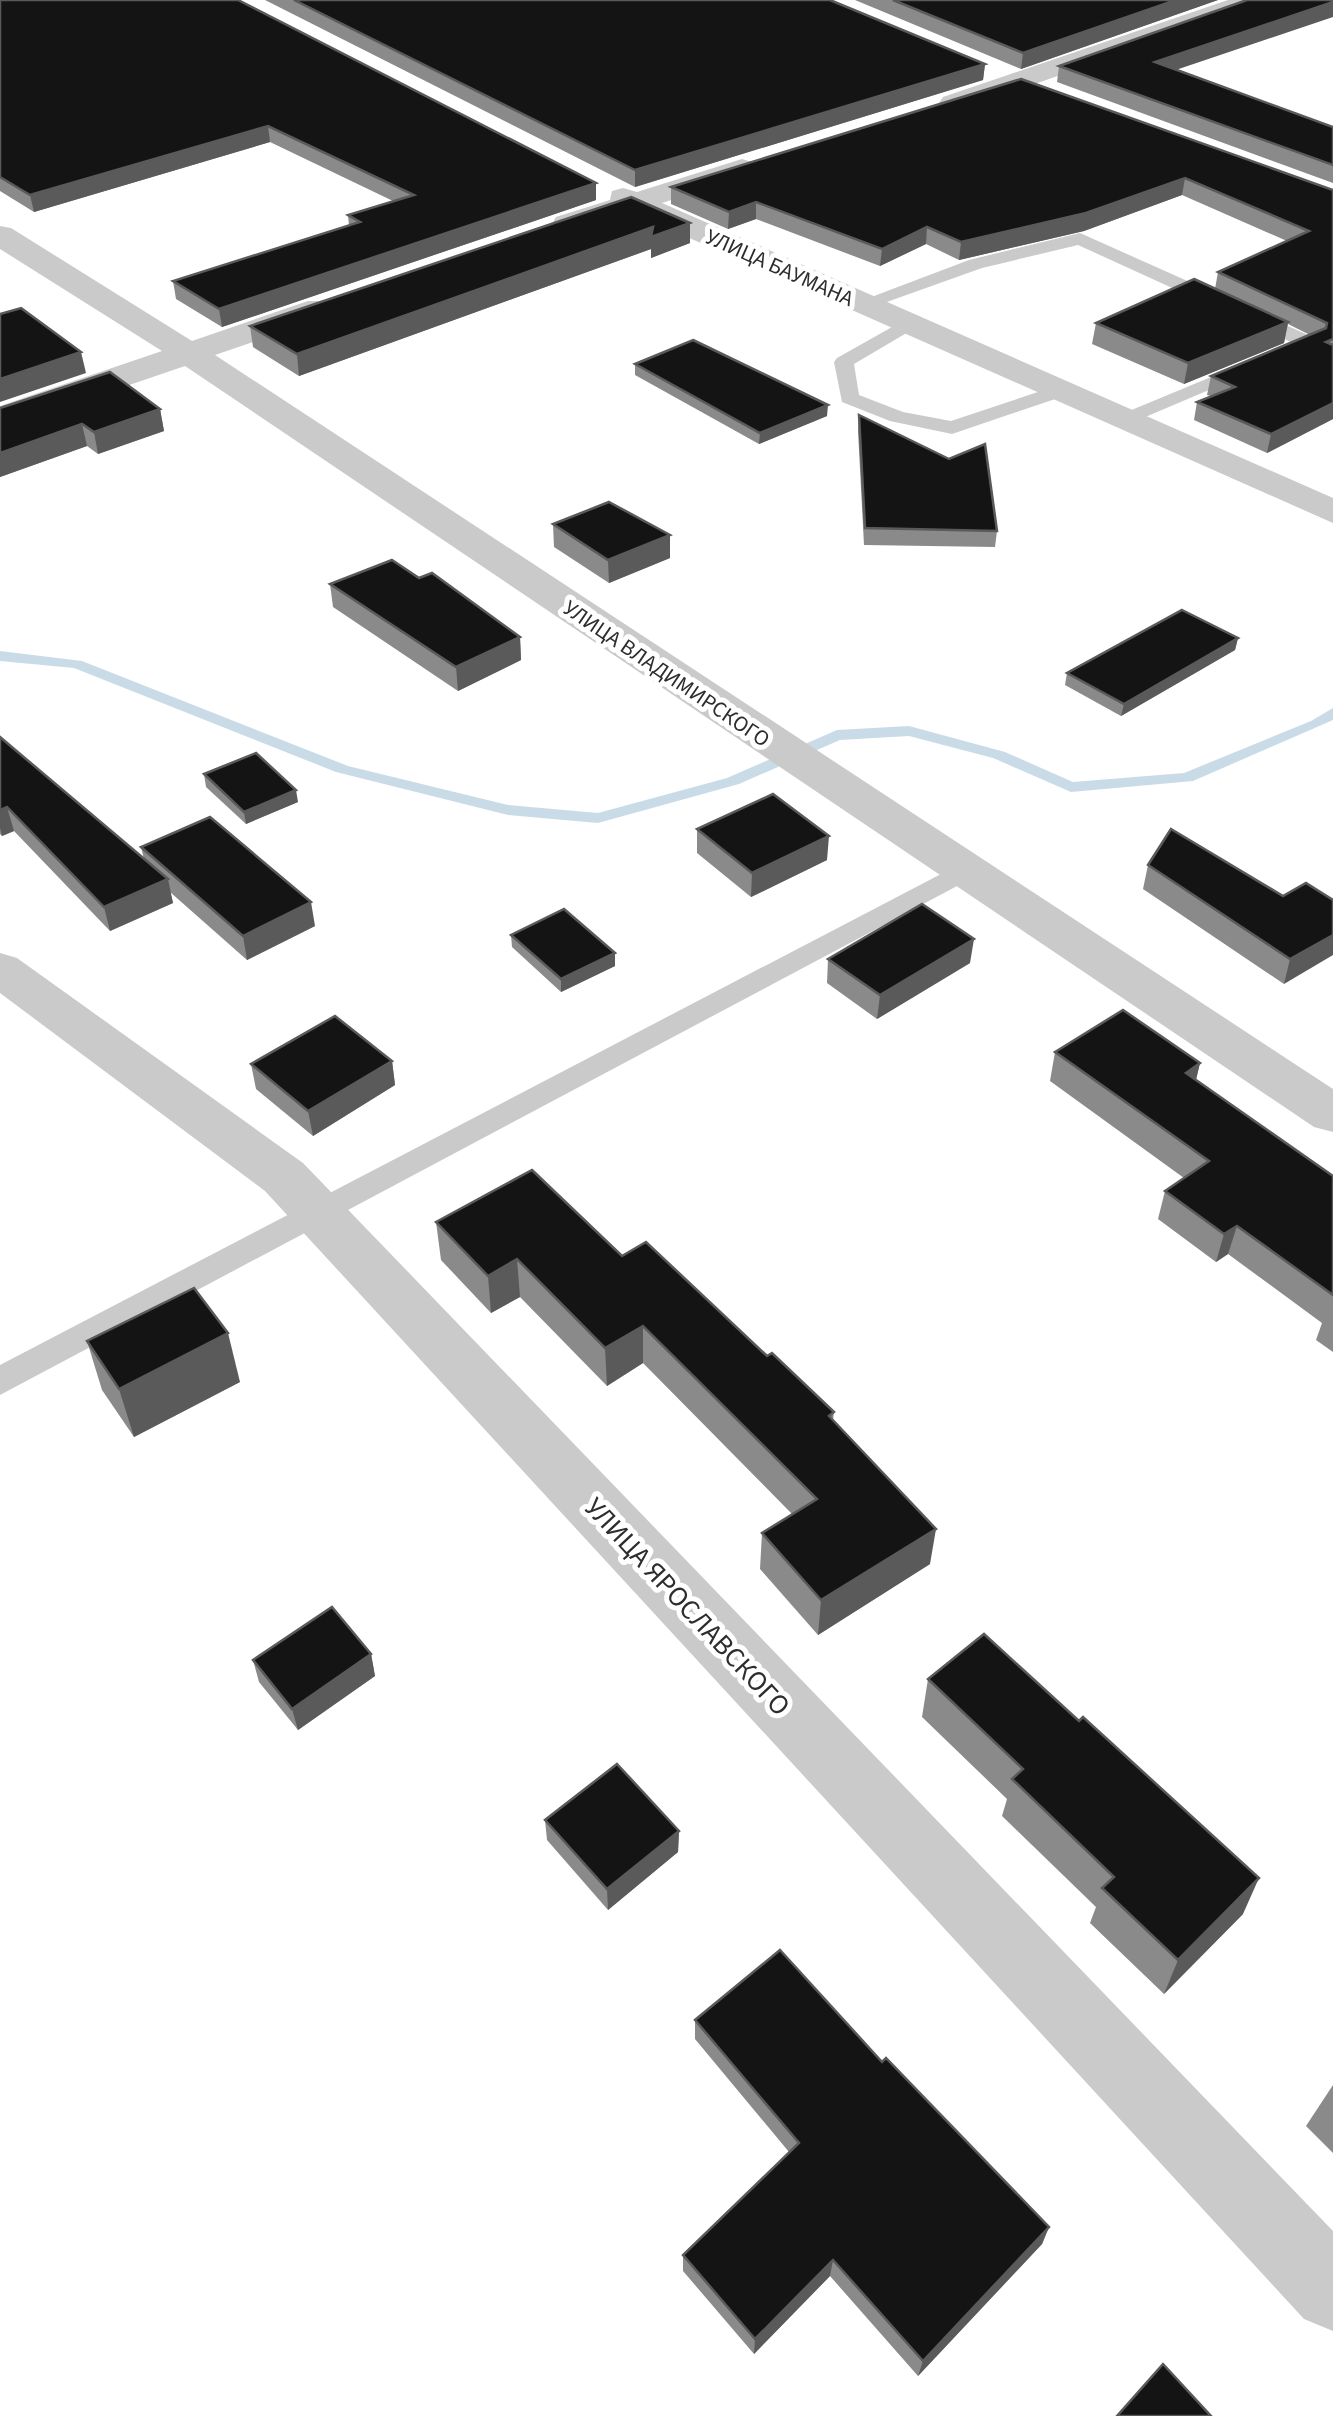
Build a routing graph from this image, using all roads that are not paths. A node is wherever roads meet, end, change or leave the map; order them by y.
1 (1253, 0) edge
2 (984, 67) edge
3 (1020, 82) junction
4 (1057, 95) edge
5 (928, 110) edge
6 (762, 162) edge
7 (598, 184) edge
8 (632, 202) junction
9 (540, 234) edge
10 (0, 235) edge
11 (355, 296) edge
12 (863, 304) junction
13 (908, 324) junction
14 (189, 353) junction
15 (1060, 391) junction
16 (0, 418) edge
17 (1124, 420) junction
18 (1333, 512) edge
19 (964, 871) junction
20 (0, 969) edge
21 (1333, 1114) edge
22 (316, 1211) junction
23 (0, 1382) edge
24 (1333, 2290) edge

1 - 3 street
2 - 3 street
3 - 4 street
3 - 5 street
6 - 8 street
7 - 8 street, УЛИЦА БАУМАНА
8 - 9 street
8 - 12 street, УЛИЦА БАУМАНА
10 - 14 street, УЛИЦА ВЛАДИМИРСКОГО
11 - 14 street
12 - 13 street, УЛИЦА БАУМАНА
12 - 17 lane
13 - 15 street, УЛИЦА БАУМАНА
13 - 15 lane
14 - 16 street
14 - 19 street, УЛИЦА ВЛАДИМИРСКОГО
15 - 17 street, УЛИЦА БАУМАНА
17 - 18 street, УЛИЦА БАУМАНА
19 - 21 street, УЛИЦА ВЛАДИМИРСКОГО
19 - 22 lane
20 - 22 street, УЛИЦА ЯРОСЛАВСКОГО
22 - 23 lane
22 - 24 street, УЛИЦА ЯРОСЛАВСКОГО

